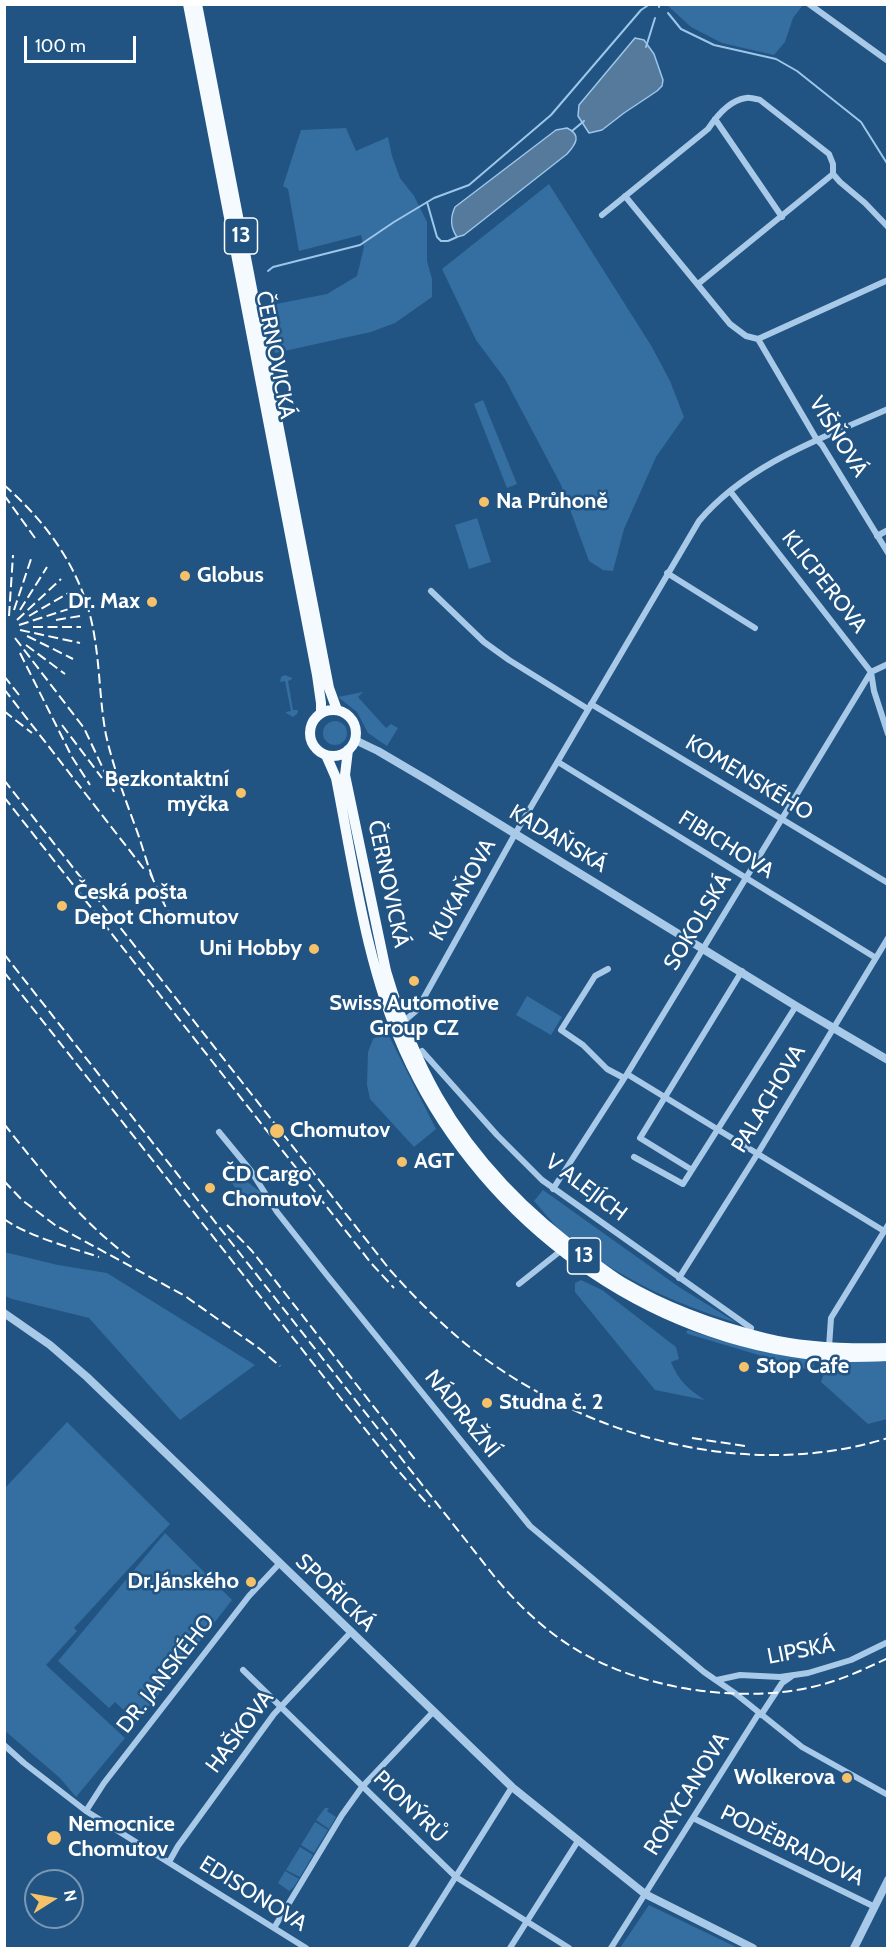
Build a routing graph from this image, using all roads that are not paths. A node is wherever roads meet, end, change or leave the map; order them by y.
1 (188, 4) edge
2 (197, 4) edge
3 (809, 4) edge
4 (888, 61) edge
5 (715, 119) junction
6 (833, 174) junction
7 (625, 196) junction
8 (602, 215) dead end
9 (782, 217) junction
10 (888, 227) edge
11 (888, 280) edge
12 (698, 284) junction
13 (758, 339) junction
14 (888, 409) edge
15 (817, 440) junction
16 (730, 491) junction
17 (888, 530) edge
18 (877, 536) junction
19 (888, 553) edge
20 (667, 573) junction
21 (431, 591) dead end
22 (755, 628) dead end
23 (888, 664) edge
24 (871, 672) junction
25 (590, 706) junction
26 (337, 710) junction
27 (321, 713) junction
28 (888, 734) edge
29 (355, 740) junction
30 (348, 750) junction
31 (326, 755) junction
32 (558, 762) junction
33 (782, 819) junction
34 (515, 834) junction
35 (745, 877) junction
36 (888, 883) edge
37 (888, 938) edge
38 (703, 948) junction
39 (876, 958) junction
40 (608, 969) dead end
41 (742, 971) junction
42 (796, 1006) junction
43 (398, 1024) junction
44 (834, 1028) junction
45 (422, 1051) dead end
46 (888, 1060) edge
47 (626, 1076) junction
48 (665, 1096) junction
49 (718, 1129) junction
50 (219, 1132) dead end
51 (758, 1153) junction
52 (634, 1157) dead end
53 (692, 1170) junction
54 (553, 1189) junction
55 (886, 1228) edge
56 (565, 1247) junction
57 (679, 1278) junction
58 (519, 1284) dead end
59 (4, 1312) edge
60 (751, 1328) dead end
61 (830, 1347) junction
62 (888, 1347) edge
63 (888, 1356) edge
64 (279, 1564) junction
65 (351, 1632) junction
66 (888, 1642) edge
67 (243, 1670) dead end
68 (794, 1675) junction
69 (717, 1680) junction
70 (280, 1706) junction
71 (433, 1712) junction
72 (760, 1714) junction
73 (4, 1745) edge
74 (362, 1787) junction
75 (512, 1787) junction
76 (888, 1795) edge
77 (86, 1810) junction
78 (693, 1818) junction
79 (578, 1841) junction
80 (169, 1862) junction
81 (456, 1877) junction
82 (888, 1880) edge
83 (645, 1894) junction
84 (875, 1907) junction
85 (527, 1922) junction
86 (274, 1928) junction
87 (306, 1948) edge
88 (411, 1948) edge
89 (510, 1948) edge
90 (569, 1948) edge
91 (611, 1948) edge
92 (753, 1948) edge
93 (854, 1948) edge

1 - 27 highway, ČERNOVICKÁ / 13
2 - 26 highway, ČERNOVICKÁ / 13
3 - 4 street
5 - 6 street
5 - 7 street
5 - 9 street
6 - 9 street
6 - 10 street
7 - 8 street
7 - 12 street
9 - 12 street
11 - 13 street
12 - 13 street
13 - 15 street, VIŠŇOVÁ
14 - 15 street
15 - 16 street
15 - 18 street, VIŠŇOVÁ
16 - 20 street
16 - 24 street, KLICPEROVA
17 - 18 street
18 - 19 street, VIŠŇOVÁ
20 - 22 street
20 - 25 street
21 - 25 street
23 - 24 street
24 - 28 street, KLICPEROVA
24 - 33 street, SOKOLSKÁ
25 - 32 street
25 - 33 street, KOMENSKÉHO
26 - 27 highway
26 - 29 highway, ČERNOVICKÁ / 13
27 - 31 highway, ČERNOVICKÁ / 13
29 - 30 highway
29 - 34 street, KADAŇSKÁ
30 - 31 highway
30 - 43 highway, ČERNOVICKÁ / 13
31 - 43 highway, ČERNOVICKÁ / 13
32 - 34 street
32 - 35 street, FIBICHOVA
33 - 35 street, SOKOLSKÁ
33 - 36 street, KOMENSKÉHO
34 - 38 street, KADAŇSKÁ
34 - 43 street, KUKAŇOVA
35 - 38 street, SOKOLSKÁ
35 - 39 street, FIBICHOVA
37 - 39 street, PALACHOVA
38 - 41 street, KADAŇSKÁ
38 - 47 street, SOKOLSKÁ
39 - 44 street, PALACHOVA
40 - 47 street
41 - 42 street, KADAŇSKÁ
41 - 48 street
42 - 44 street, KADAŇSKÁ
42 - 49 street
43 - 56 highway, 13
44 - 46 street, KADAŇSKÁ
44 - 51 street, PALACHOVA
45 - 54 street, V ALEJÍCH
47 - 48 street
47 - 54 street, SOKOLSKÁ
48 - 49 street
48 - 53 street
49 - 51 street
49 - 53 street
50 - 69 street, NÁDRAŽNÍ
51 - 55 street
51 - 57 street, PALACHOVA
52 - 53 street
54 - 57 street, V ALEJÍCH
55 - 61 street
56 - 58 street
56 - 61 highway, 13
56 - 63 highway, 13
57 - 60 street, V ALEJÍCH
59 - 64 street, SPOŘICKÁ
61 - 62 highway, 13
64 - 65 street, SPOŘICKÁ
64 - 77 street, DR. JANSKÉHO
65 - 70 street, HAŠKOVA
65 - 71 street, SPOŘICKÁ
66 - 68 street, LIPSKÁ
67 - 70 street, PIONÝRŮ
68 - 69 street, LIPSKÁ
68 - 72 street, ROKYCANOVA
69 - 72 street
70 - 74 street, PIONÝRŮ
70 - 80 street, HAŠKOVA
71 - 74 street
71 - 75 street, SPOŘICKÁ
72 - 76 street
72 - 78 street, ROKYCANOVA
73 - 77 street, EDISONOVA
74 - 81 street, PIONÝRŮ
74 - 86 street
75 - 79 street, SPOŘICKÁ
75 - 81 street
77 - 80 street, EDISONOVA
78 - 83 street, ROKYCANOVA
78 - 84 street, PODĚBRADOVA
79 - 83 street, SPOŘICKÁ
79 - 85 street
80 - 86 street, EDISONOVA
81 - 85 street, PIONÝRŮ
81 - 88 street
82 - 84 street
83 - 91 street, ROKYCANOVA
83 - 92 street, SPOŘICKÁ
84 - 93 street
85 - 89 street
85 - 90 street, PIONÝRŮ
86 - 87 street, EDISONOVA

